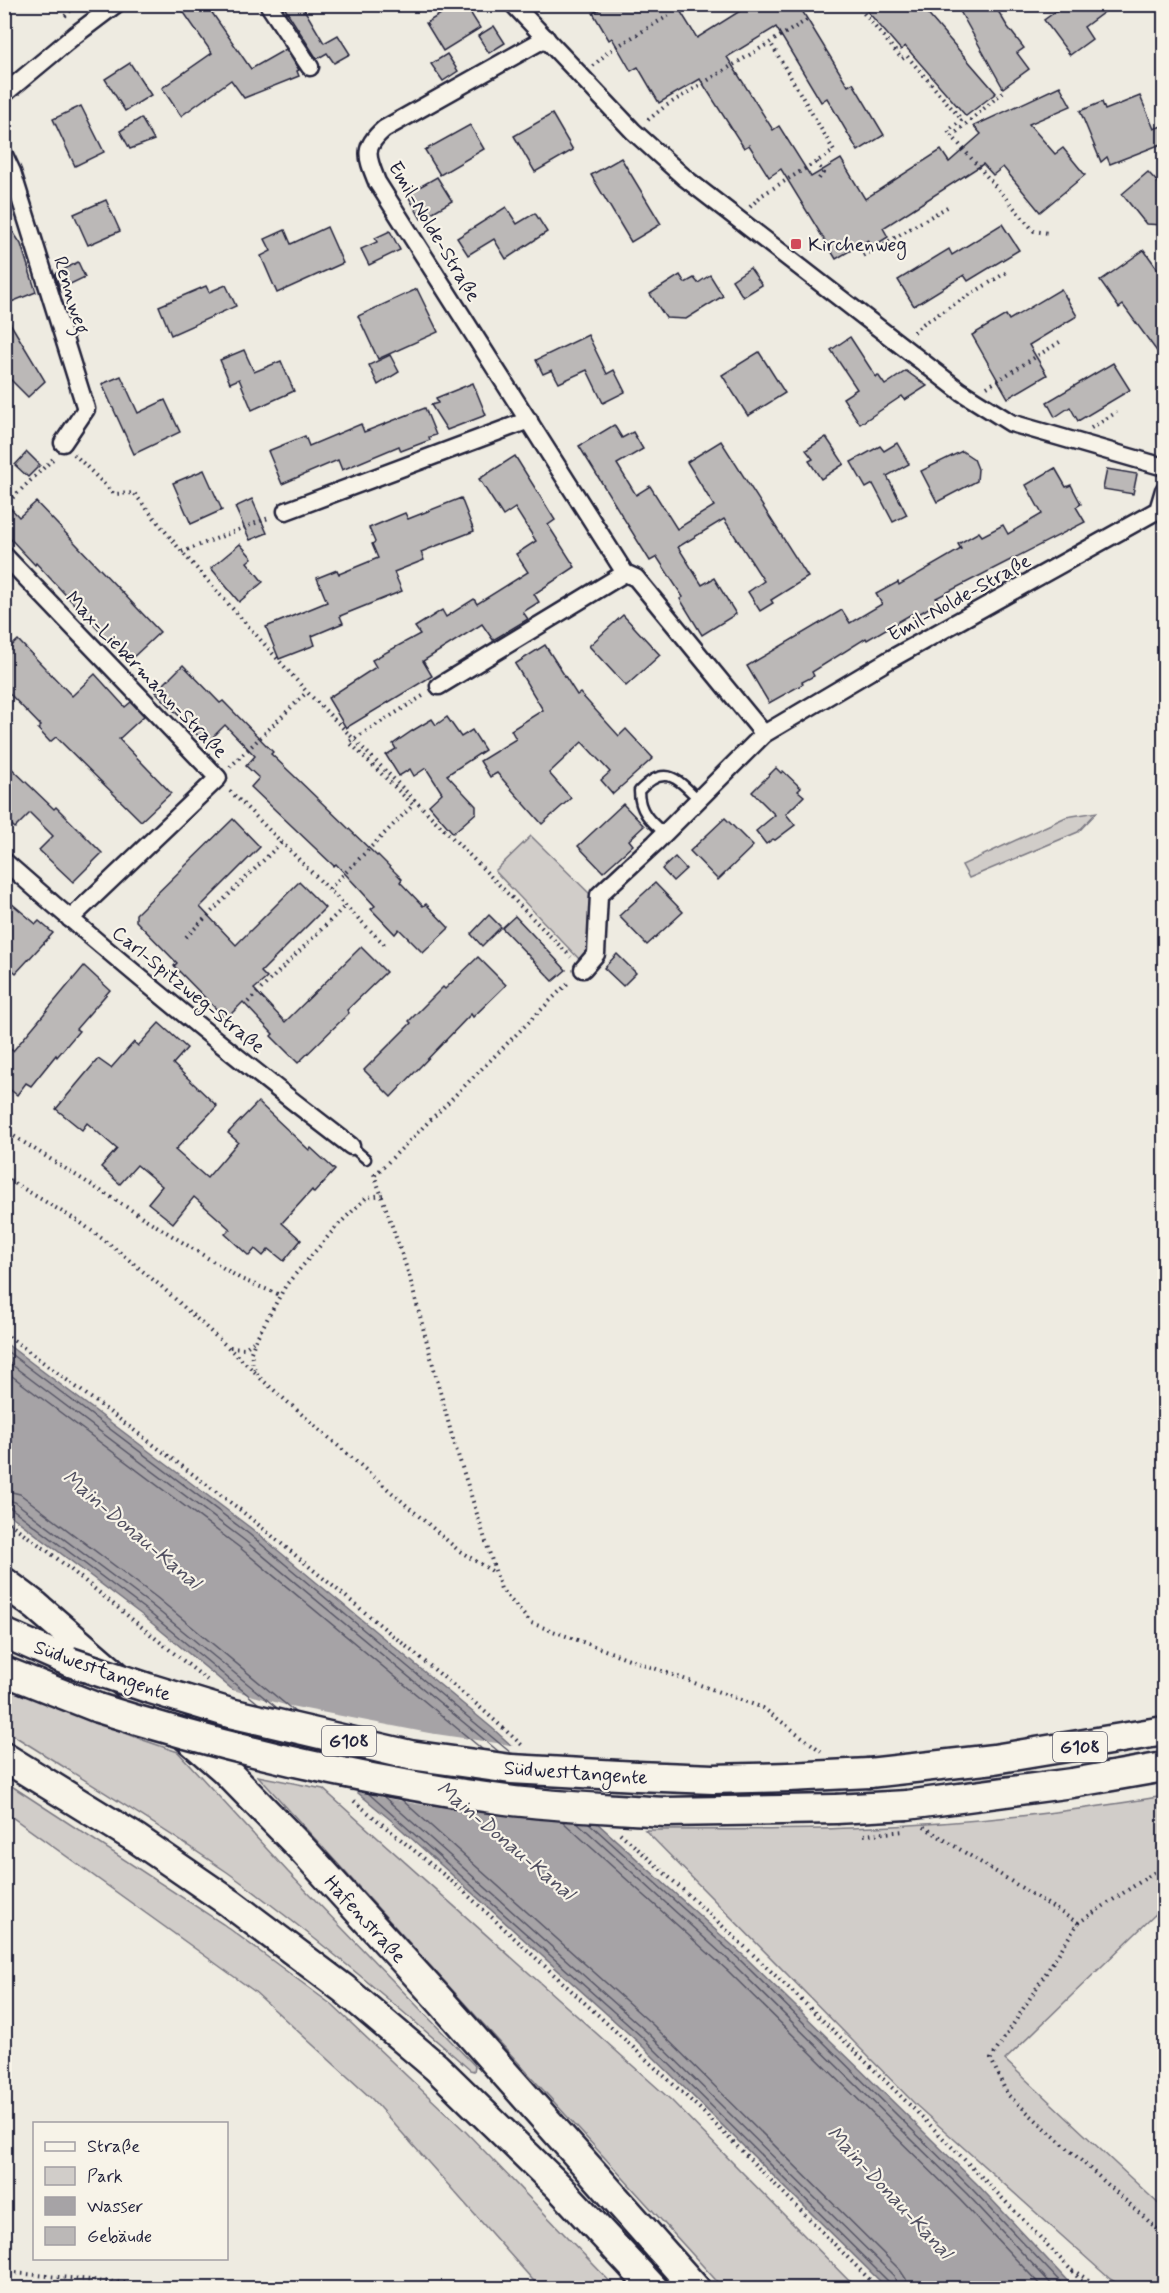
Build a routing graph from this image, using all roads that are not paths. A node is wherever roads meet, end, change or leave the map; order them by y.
1 (116, 4) edge
2 (268, 4) edge
3 (513, 4) edge
4 (546, 38) junction
5 (310, 67) dead end
6 (4, 94) edge
7 (4, 156) edge
8 (529, 420) junction
9 (63, 443) road end
10 (1164, 467) edge
11 (1164, 490) edge
12 (286, 511) road end
13 (4, 555) edge
14 (625, 573) junction
15 (439, 686) road end
16 (764, 734) junction
17 (698, 799) junction
18 (664, 833) junction
19 (4, 861) edge
20 (70, 919) junction
21 (583, 969) road end
22 (351, 1146) joint
23 (366, 1159) road end
24 (4, 1582) edge
25 (4, 1633) edge
26 (4, 1671) edge
27 (1164, 1731) edge
28 (4, 1757) edge
29 (1164, 1767) edge
30 (653, 2289) edge
31 (695, 2289) edge

1 - 6 street
2 - 5 street
3 - 4 street
4 - 8 street, Emil-Nolde-Straße
4 - 10 street
7 - 9 street, Rennweg
8 - 12 street
8 - 14 street, Emil-Nolde-Straße
11 - 16 street, Emil-Nolde-Straße
13 - 20 street, Max-Liebermann-Straße
14 - 15 street
14 - 16 street, Emil-Nolde-Straße
16 - 17 street, Emil-Nolde-Straße
17 - 18 street, Emil-Nolde-Straße
17 - 18 lane
18 - 21 street, Emil-Nolde-Straße
19 - 20 street, Carl-Spitzweg-Straße
20 - 22 street, Carl-Spitzweg-Straße
22 - 23 lane
24 - 31 highway, Hafenstraße
25 - 27 highway, Südwesttangente / G108, bridge
26 - 29 highway, Südwesttangente / G108, bridge
28 - 30 highway

